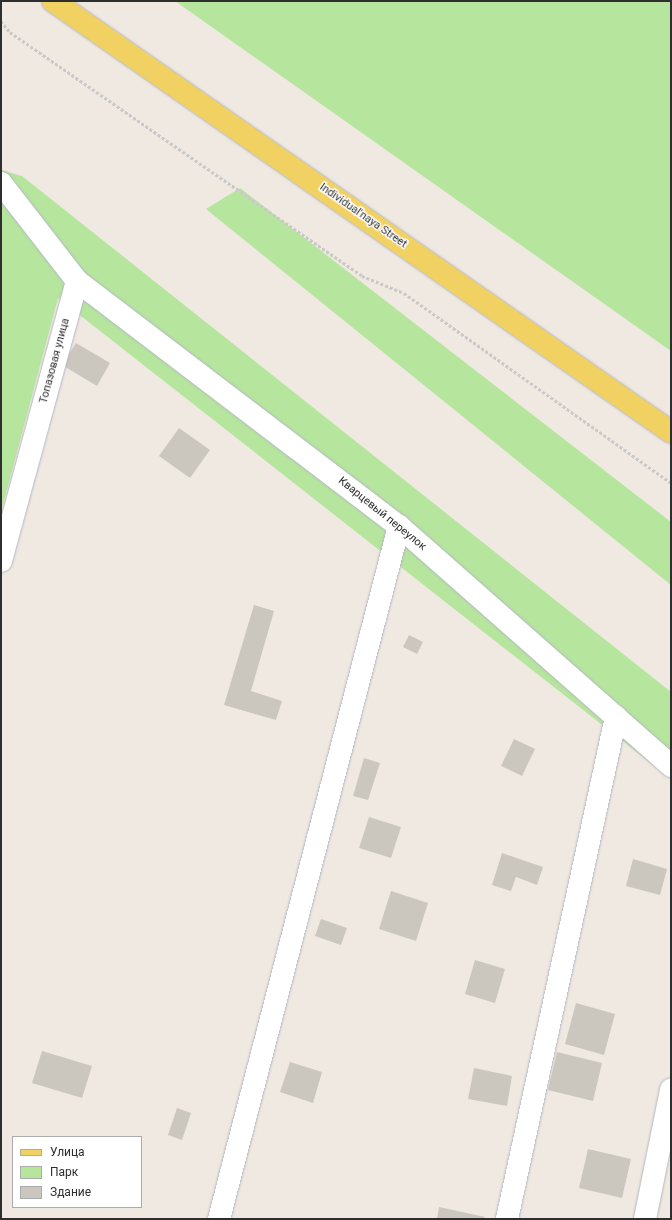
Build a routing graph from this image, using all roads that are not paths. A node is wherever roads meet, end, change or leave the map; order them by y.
1 (53, 1) edge
2 (1, 183) edge
3 (77, 281) junction
4 (671, 432) edge
5 (400, 526) junction
6 (1, 561) edge
7 (616, 717) junction
8 (671, 766) edge
9 (671, 1090) edge
10 (219, 1219) edge
11 (507, 1219) edge
12 (645, 1219) edge

1 - 4 main road, Individual'naya Street
2 - 3 street
3 - 5 street, Кварцевый переулок
3 - 6 street, Топазовая улица
5 - 7 street, Кварцевый переулок
5 - 10 street
7 - 8 street, Кварцевый переулок
7 - 11 street
9 - 12 street

